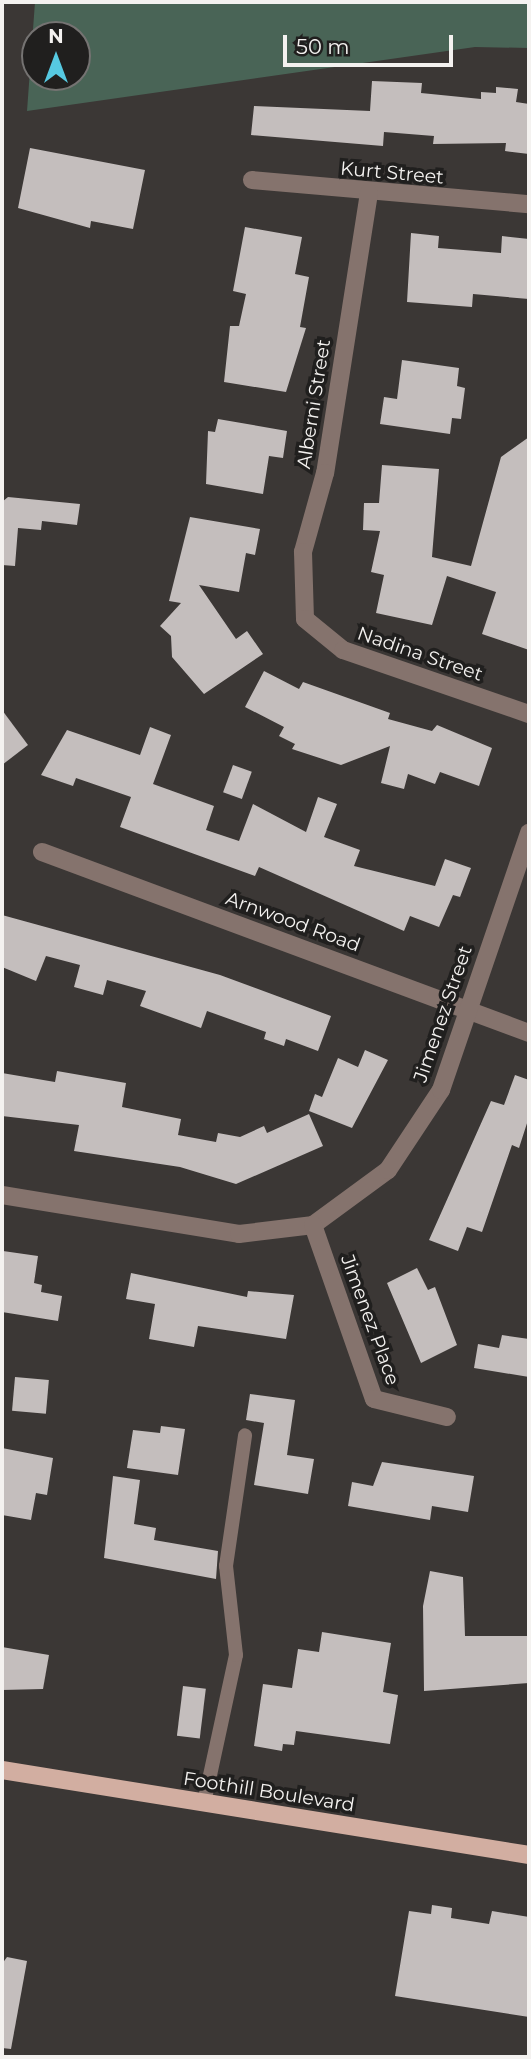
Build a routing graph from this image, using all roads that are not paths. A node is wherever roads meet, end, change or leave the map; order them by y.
1 (252, 180) dead end
2 (369, 194) junction
3 (529, 204) edge
4 (305, 619) joint
5 (529, 714) edge
6 (529, 833) edge
7 (42, 852) dead end
8 (467, 1009) junction
9 (529, 1033) edge
10 (2, 1195) edge
11 (313, 1225) junction
12 (447, 1417) dead end
13 (245, 1435) dead end
14 (2, 1770) edge
15 (204, 1802) junction
16 (529, 1855) edge

1 - 2 street, Kurt Street
2 - 3 street, Kurt Street
2 - 4 street, Alberni Street
4 - 5 street, Nadina Street
6 - 8 street, Jimenez Street
7 - 8 street, Arnwood Road
8 - 9 street, Arnwood Road
8 - 11 street, Jimenez Street
10 - 11 street, Jimenez Street
11 - 12 street, Jimenez Place
13 - 15 lane
14 - 15 main road, Foothill Boulevard
15 - 16 main road, Foothill Boulevard

